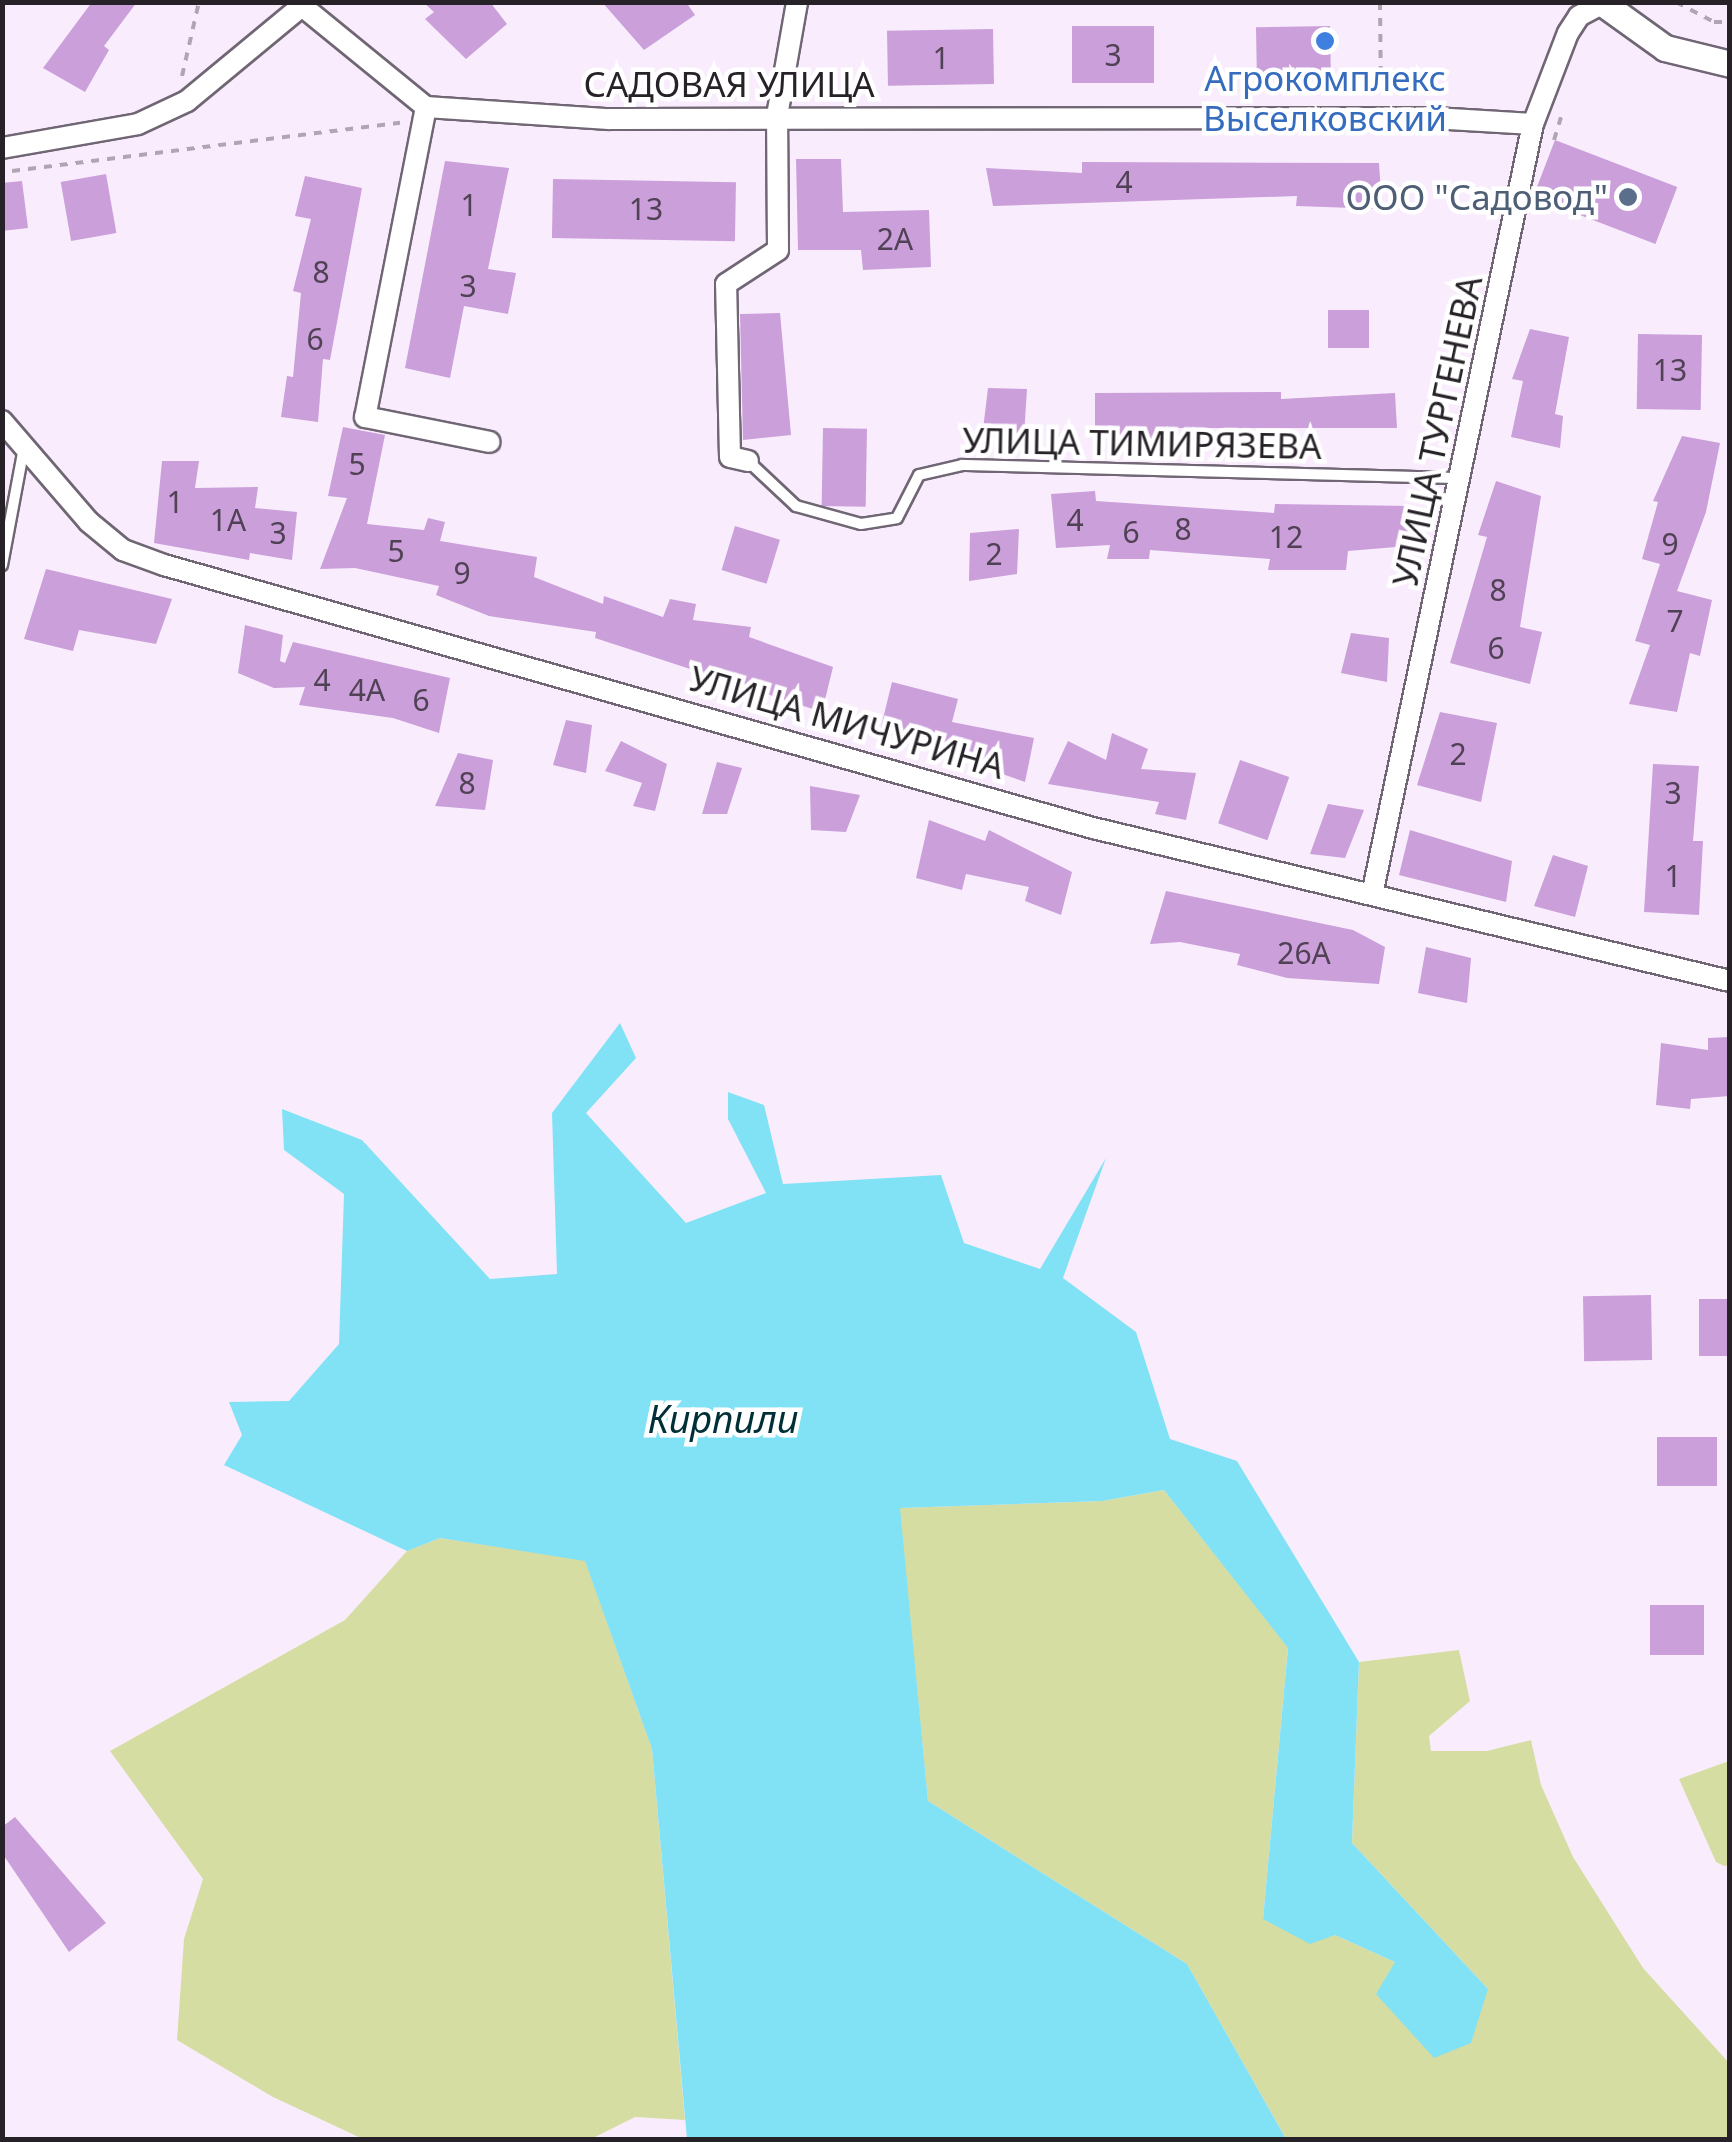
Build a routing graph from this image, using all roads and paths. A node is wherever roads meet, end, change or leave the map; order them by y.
1 (199, 2) edge
2 (797, 2) edge
3 (1380, 2) edge
4 (1676, 2) edge
5 (1603, 3) edge
6 (302, 4) edge
7 (1730, 22) edge
8 (1730, 64) edge
9 (172, 88) dead end
10 (426, 106) junction
11 (777, 116) junction
12 (1381, 118) junction
13 (138, 124) junction
14 (1533, 124) junction
15 (2, 148) edge
16 (116, 158) dead end
17 (2, 421) edge
18 (490, 442) dead end
19 (24, 446) junction
20 (748, 462) joint
21 (1462, 478) junction
22 (2, 565) edge
23 (1372, 895) junction
24 (1730, 980) edge

1 - 9 path
2 - 11 street
3 - 12 path
4 - 7 path
5 - 8 street
5 - 14 street, УЛИЦА ТУРГЕНЕВА
6 - 10 street
6 - 13 street
10 - 11 street, САДОВАЯ УЛИЦА
10 - 18 street
11 - 12 street, САДОВАЯ УЛИЦА
11 - 20 street
12 - 14 street, САДОВАЯ УЛИЦА
13 - 15 street
13 - 16 path
14 - 21 street, УЛИЦА ТУРГЕНЕВА
17 - 19 street, УЛИЦА МИЧУРИНА
19 - 22 lane
19 - 23 street, УЛИЦА МИЧУРИНА
20 - 21 lane, УЛИЦА ТИМИРЯЗЕВА
21 - 23 street, УЛИЦА ТУРГЕНЕВА
23 - 24 street, УЛИЦА МИЧУРИНА

